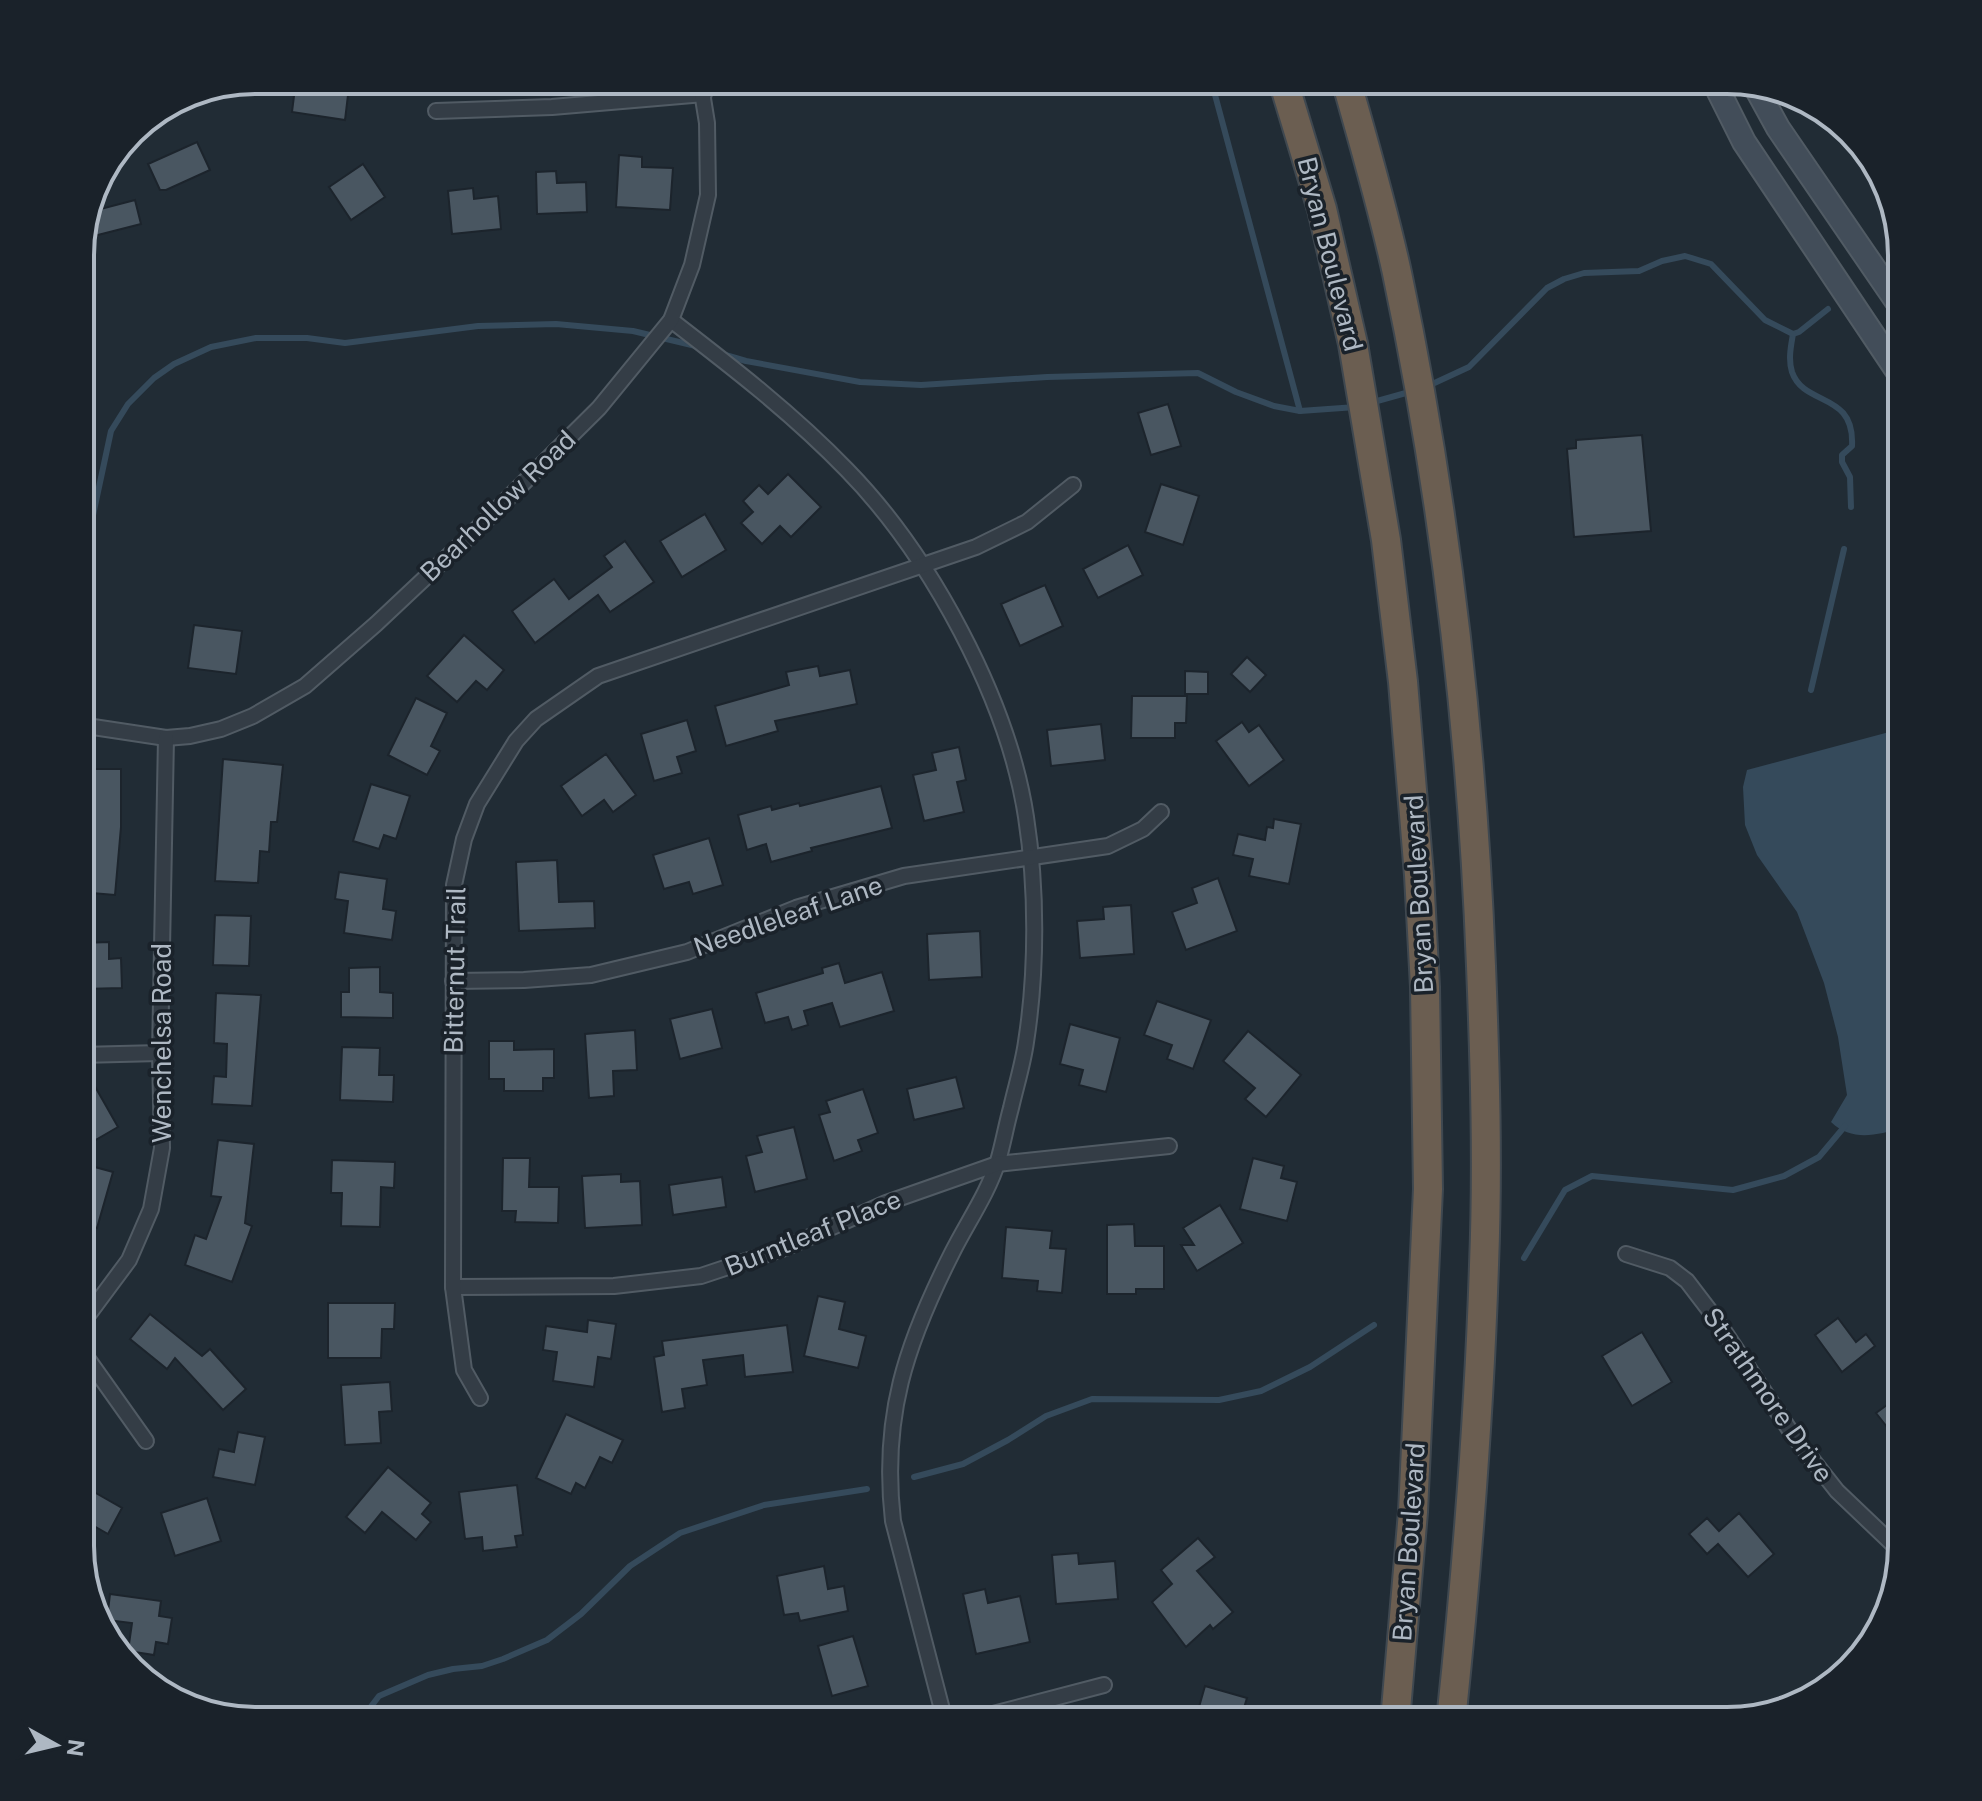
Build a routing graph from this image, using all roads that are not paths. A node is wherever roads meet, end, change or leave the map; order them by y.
1 (650, 94) edge
2 (703, 94) edge
3 (1287, 94) edge
4 (1350, 94) edge
5 (1720, 94) edge
6 (1762, 98) edge
7 (436, 111) dead end
8 (1888, 289) edge
9 (671, 320) junction
10 (1888, 357) edge
11 (1073, 485) dead end
12 (923, 566) junction
13 (94, 727) edge
14 (166, 738) junction
15 (1161, 812) dead end
16 (1030, 858) junction
17 (453, 981) junction
18 (160, 1053) junction
19 (94, 1055) edge
20 (1169, 1146) dead end
21 (997, 1164) junction
22 (1626, 1254) dead end
23 (453, 1287) junction
24 (94, 1307) edge
25 (94, 1368) edge
26 (480, 1398) dead end
27 (146, 1441) dead end
28 (1888, 1540) edge
29 (1104, 1685) dead end
30 (941, 1707) edge
31 (1020, 1707) edge
32 (1396, 1707) edge
33 (1452, 1707) edge

1 - 7 street
2 - 9 street, Bearhollow Road
3 - 32 highway, Bryan Boulevard
4 - 33 highway
5 - 10 main road
6 - 8 main road
9 - 12 street
9 - 14 street, Bearhollow Road
11 - 12 street, Bitternut Trail
12 - 16 street
12 - 17 street, Bitternut Trail
13 - 14 street, Bearhollow Road
14 - 18 street, Wenchelsa Road
15 - 16 street, Needleleaf Lane
16 - 17 street, Needleleaf Lane
16 - 21 street
17 - 23 street, Bitternut Trail
18 - 19 street
18 - 24 street, Wenchelsa Road
20 - 21 street, Burntleaf Place
21 - 23 street, Burntleaf Place
21 - 30 street
22 - 28 street, Strathmore Drive
23 - 26 street, Bitternut Trail
25 - 27 street
29 - 31 street

